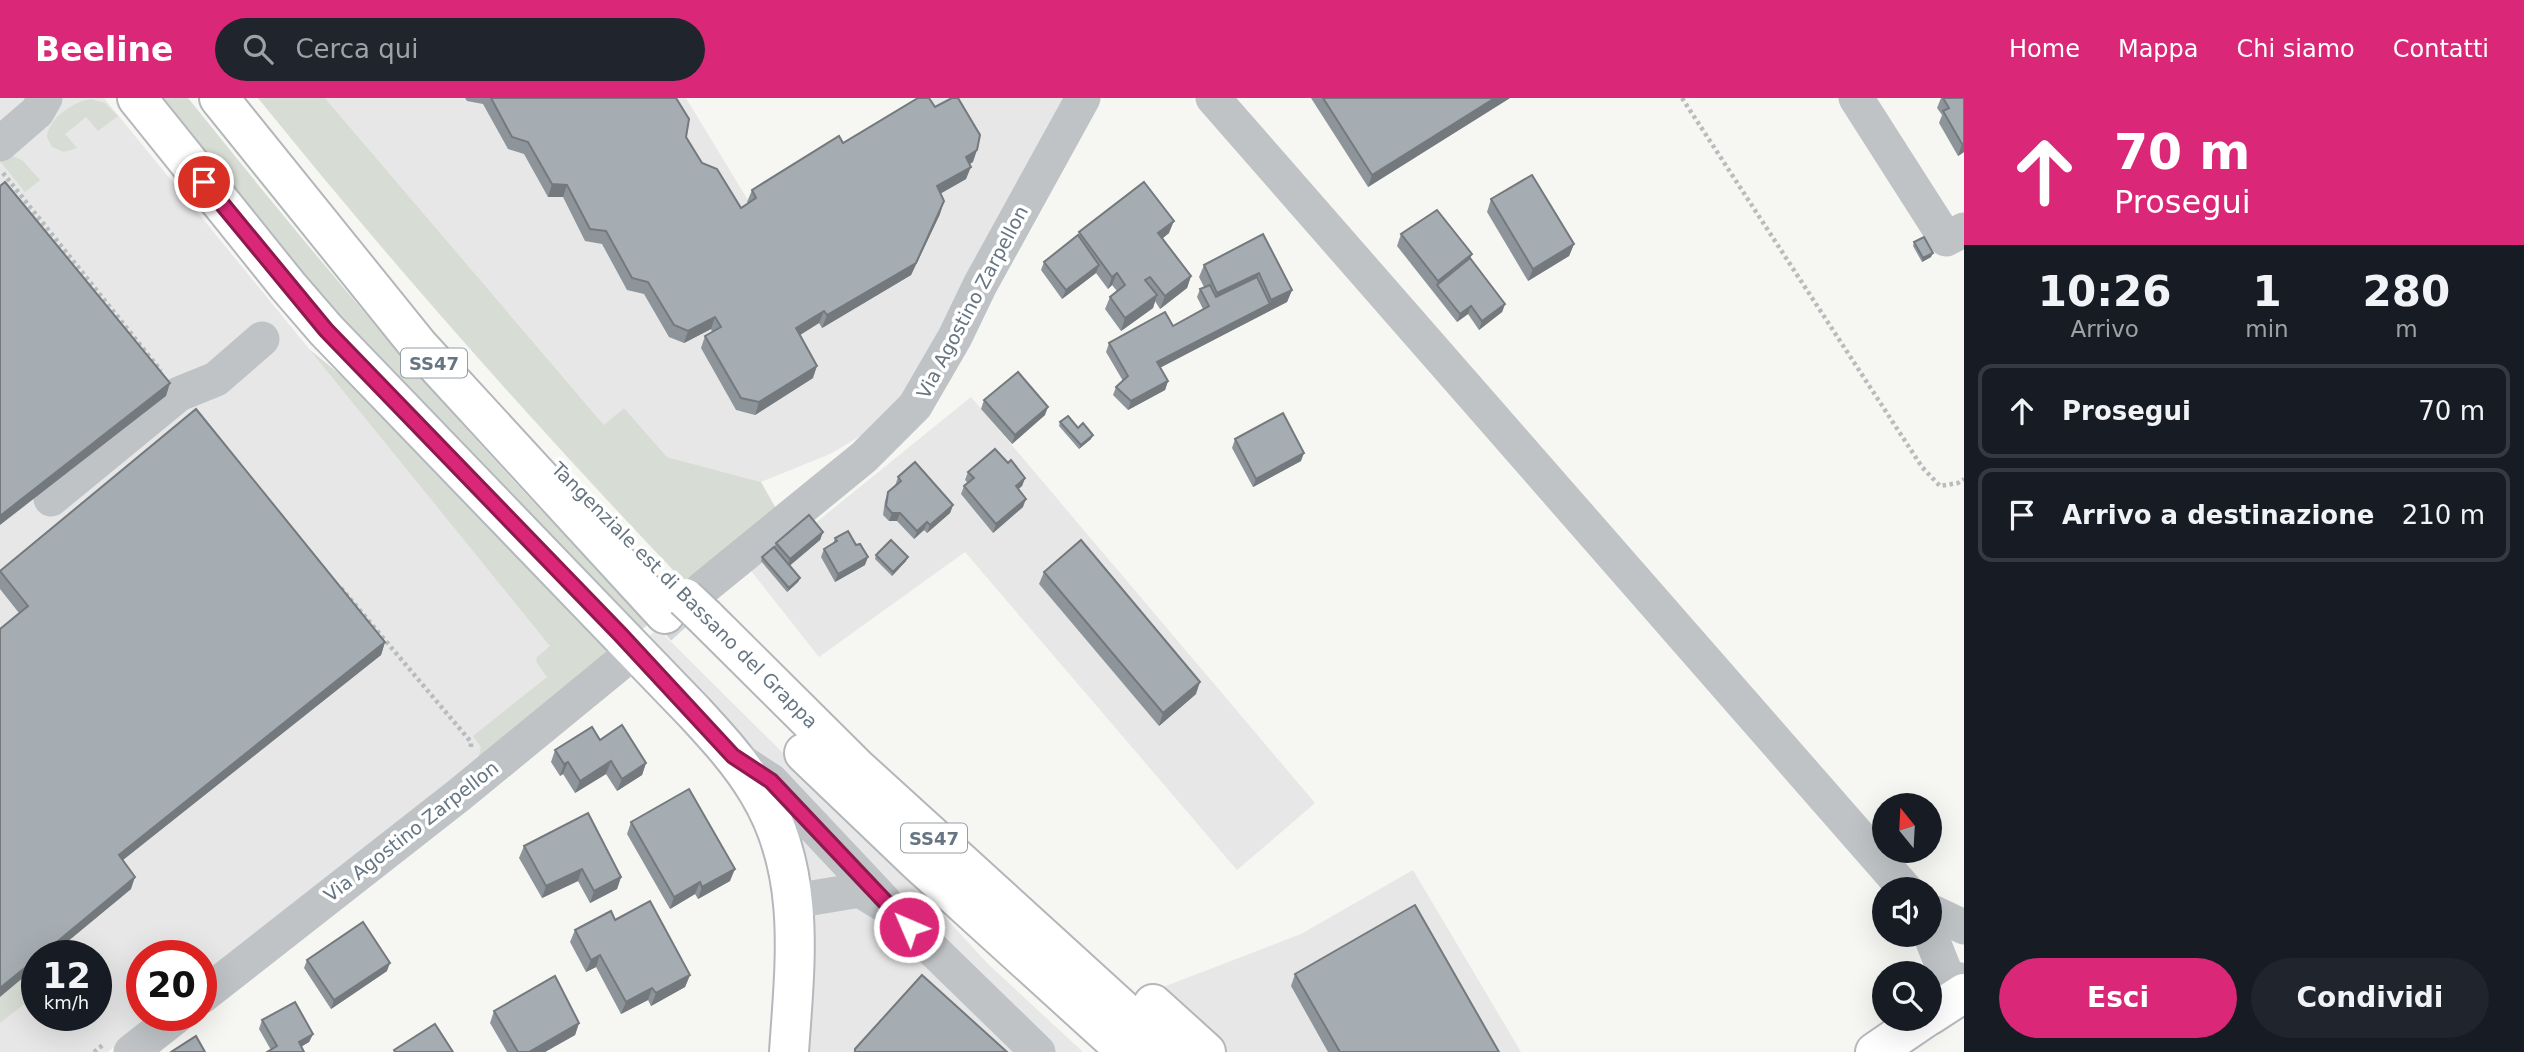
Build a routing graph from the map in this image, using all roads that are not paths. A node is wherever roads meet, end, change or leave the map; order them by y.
1 (137, 98) edge
2 (219, 98) edge
3 (243, 98) edge
4 (1083, 98) edge
5 (1213, 98) edge
6 (1856, 98) edge
7 (1964, 230) edge
8 (262, 339) dead end
9 (51, 499) dead end
10 (688, 610) junction
11 (620, 663) tunnel mouth
12 (733, 756) junction
13 (920, 864) junction
14 (1895, 877) edge
15 (794, 901) junction
16 (891, 909) junction
17 (1942, 916) edge
18 (1028, 925) junction
19 (1964, 926) edge
20 (1935, 947) edge
21 (1964, 981) edge
22 (217, 984) edge
23 (1964, 993) edge
24 (1942, 1007) edge
25 (158, 1031) edge
26 (1906, 1031) edge
27 (131, 1052) edge
28 (789, 1052) edge
29 (1038, 1052) edge
30 (1106, 1052) edge
31 (1127, 1052) edge
32 (1169, 1052) edge
33 (1206, 1052) edge
34 (1875, 1052) edge

1 - 12 main road
2 - 10 main road, Tangenziale est di Bassano del Grappa / SS47
3 - 10 main road, Tangenziale est di Bassano del Grappa / SS47
4 - 10 street, Via Agostino Zarpellon
5 - 14 street
6 - 7 street
8 - 9 street
10 - 13 main road, Tangenziale est di Bassano del Grappa / SS47
10 - 18 main road, Tangenziale est di Bassano del Grappa / SS47
11 - 22 street, Via Agostino Zarpellon
12 - 15 main road
12 - 16 street
13 - 30 main road
13 - 31 main road, Tangenziale est di Bassano del Grappa / SS47
15 - 16 street
15 - 28 main road
16 - 29 street
17 - 19 street
18 - 32 main road, Tangenziale est di Bassano del Grappa / SS47
18 - 33 main road
20 - 21 street
23 - 24 main road
25 - 27 street
26 - 34 main road

